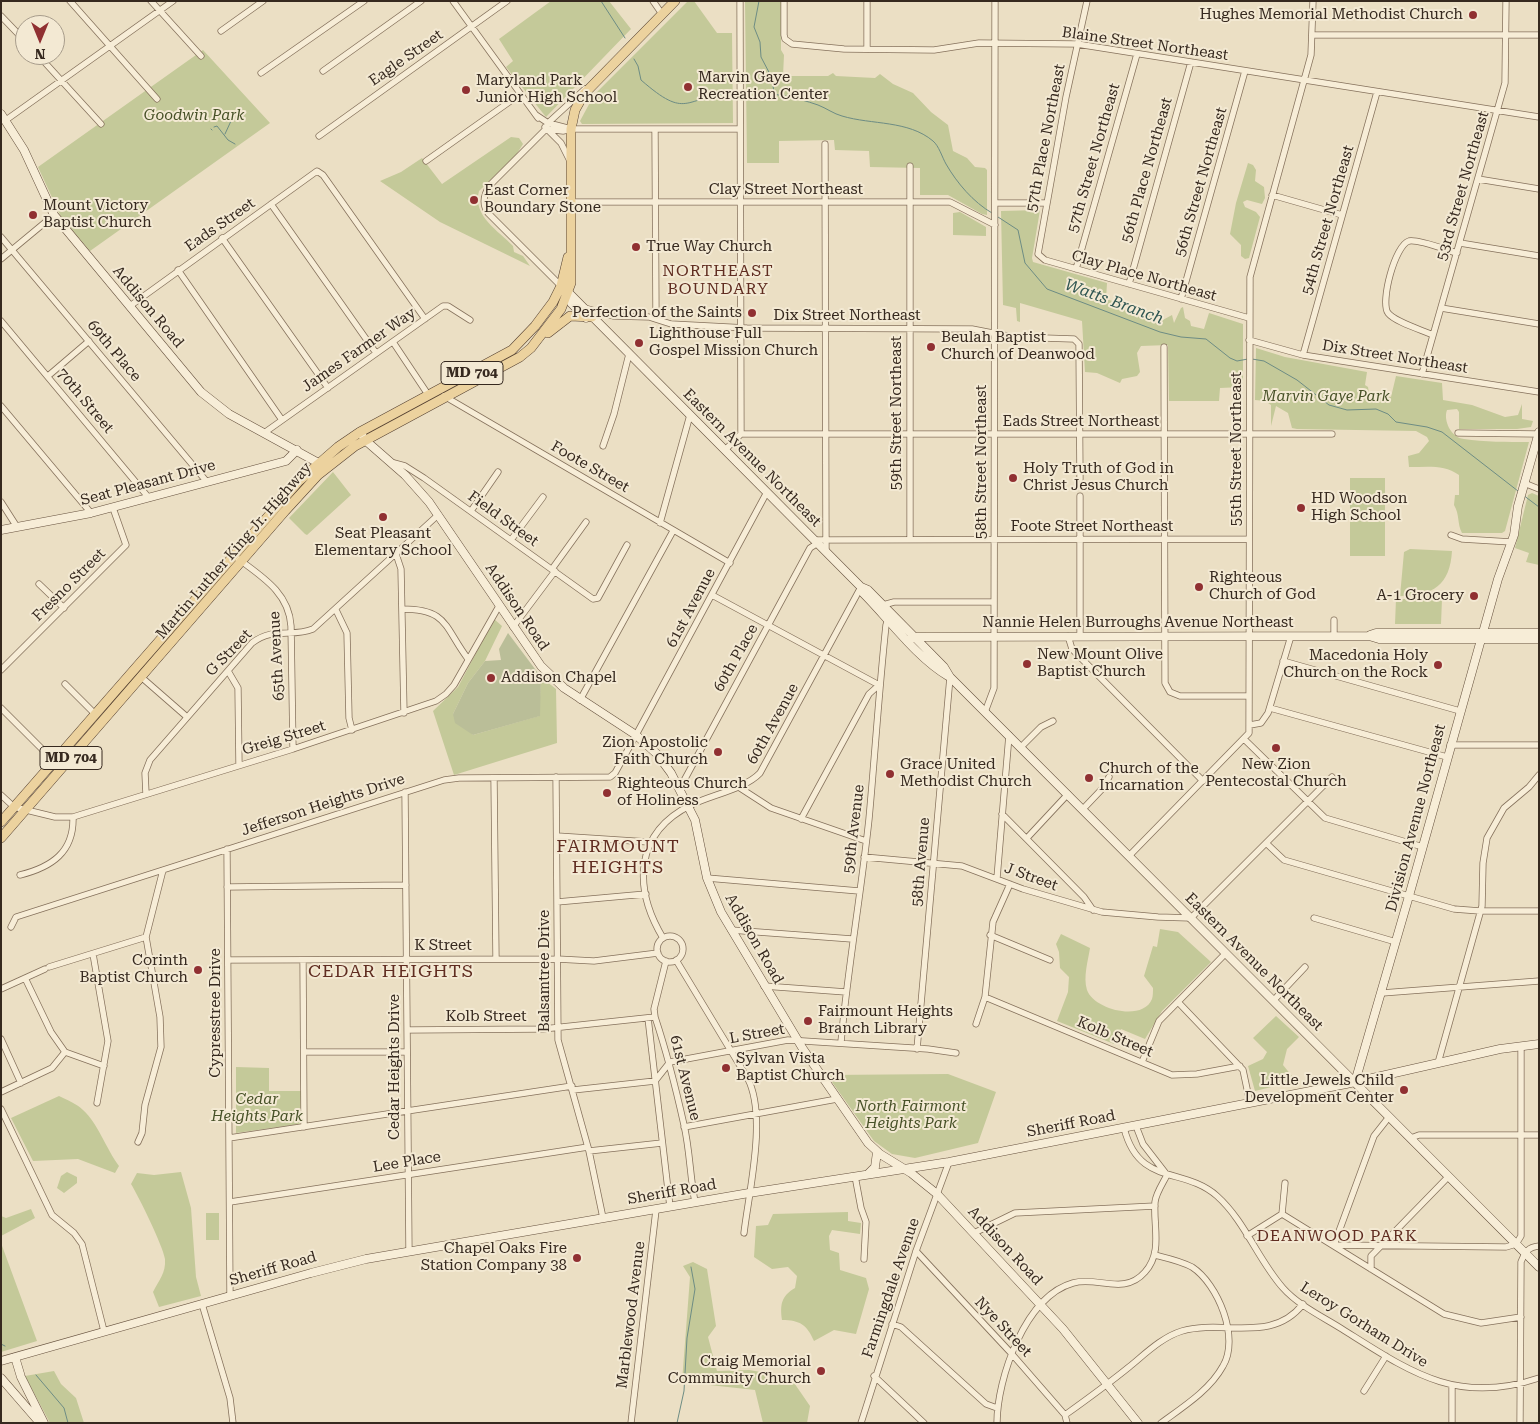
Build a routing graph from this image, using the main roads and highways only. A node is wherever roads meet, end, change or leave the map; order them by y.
1 (675, 1) edge
2 (4, 117) edge
3 (571, 237) junction
4 (561, 286) junction
5 (569, 293) junction
6 (588, 316) junction
7 (531, 348) junction
8 (442, 393) junction
9 (1538, 433) edge
10 (362, 436) junction
11 (297, 450) junction
12 (323, 465) junction
13 (1, 530) edge
14 (861, 587) junction
15 (1539, 632) edge
16 (1481, 636) junction
17 (1539, 638) edge
18 (911, 639) junction
19 (1, 822) edge
20 (1, 838) edge
21 (1539, 1044) edge
22 (1355, 1082) junction
23 (877, 1152) junction
24 (904, 1168) junction
25 (868, 1174) junction
26 (1539, 1267) edge
27 (15, 1357) junction
28 (1, 1361) edge
29 (1, 1378) edge
30 (40, 1423) edge
31 (44, 1423) edge
32 (1138, 1423) edge

1 - 3 main road
2 - 11 main road, Addison Road
3 - 4 main road, Martin Luther King Jr. Highway
3 - 5 main road
4 - 5 main road, Eastern Avenue Northeast
4 - 8 main road, Martin Luther King Jr. Highway / MD 704
5 - 6 main road, Eastern Avenue Northeast
5 - 6 main road, Eastern Avenue Northeast
5 - 7 main road, Martin Luther King Jr. Highway / MD 704
6 - 7 main road
6 - 14 main road, Eastern Avenue Northeast
7 - 8 main road, Martin Luther King Jr. Highway / MD 704
8 - 10 main road, Martin Luther King Jr. Highway / MD 704
9 - 16 main road, Division Avenue Northeast
10 - 12 main road, Martin Luther King Jr. Highway / MD 704
10 - 23 main road, Addison Road
11 - 12 main road, Addison Road
11 - 13 main road, Seat Pleasant Drive
12 - 19 main road, Martin Luther King Jr. Highway / MD 704
12 - 20 main road, Martin Luther King Jr. Highway / MD 704
14 - 18 main road, Eastern Avenue Northeast
14 - 18 main road, Eastern Avenue Northeast
15 - 16 main road, Nannie Helen Burroughs Avenue Northeast
16 - 17 main road, Nannie Helen Burroughs Avenue Northeast
16 - 18 main road, Nannie Helen Burroughs Avenue Northeast
16 - 22 main road, Division Avenue Northeast
18 - 22 main road, Eastern Avenue Northeast
21 - 22 main road, Sheriff Road
22 - 24 main road, Sheriff Road
22 - 26 main road, Eastern Avenue Northeast
23 - 24 main road, Addison Road
23 - 25 main road
24 - 25 main road, Sheriff Road
24 - 32 main road, Addison Road
25 - 27 main road, Sheriff Road
27 - 28 main road, Sheriff Road
27 - 31 main road
29 - 30 main road

